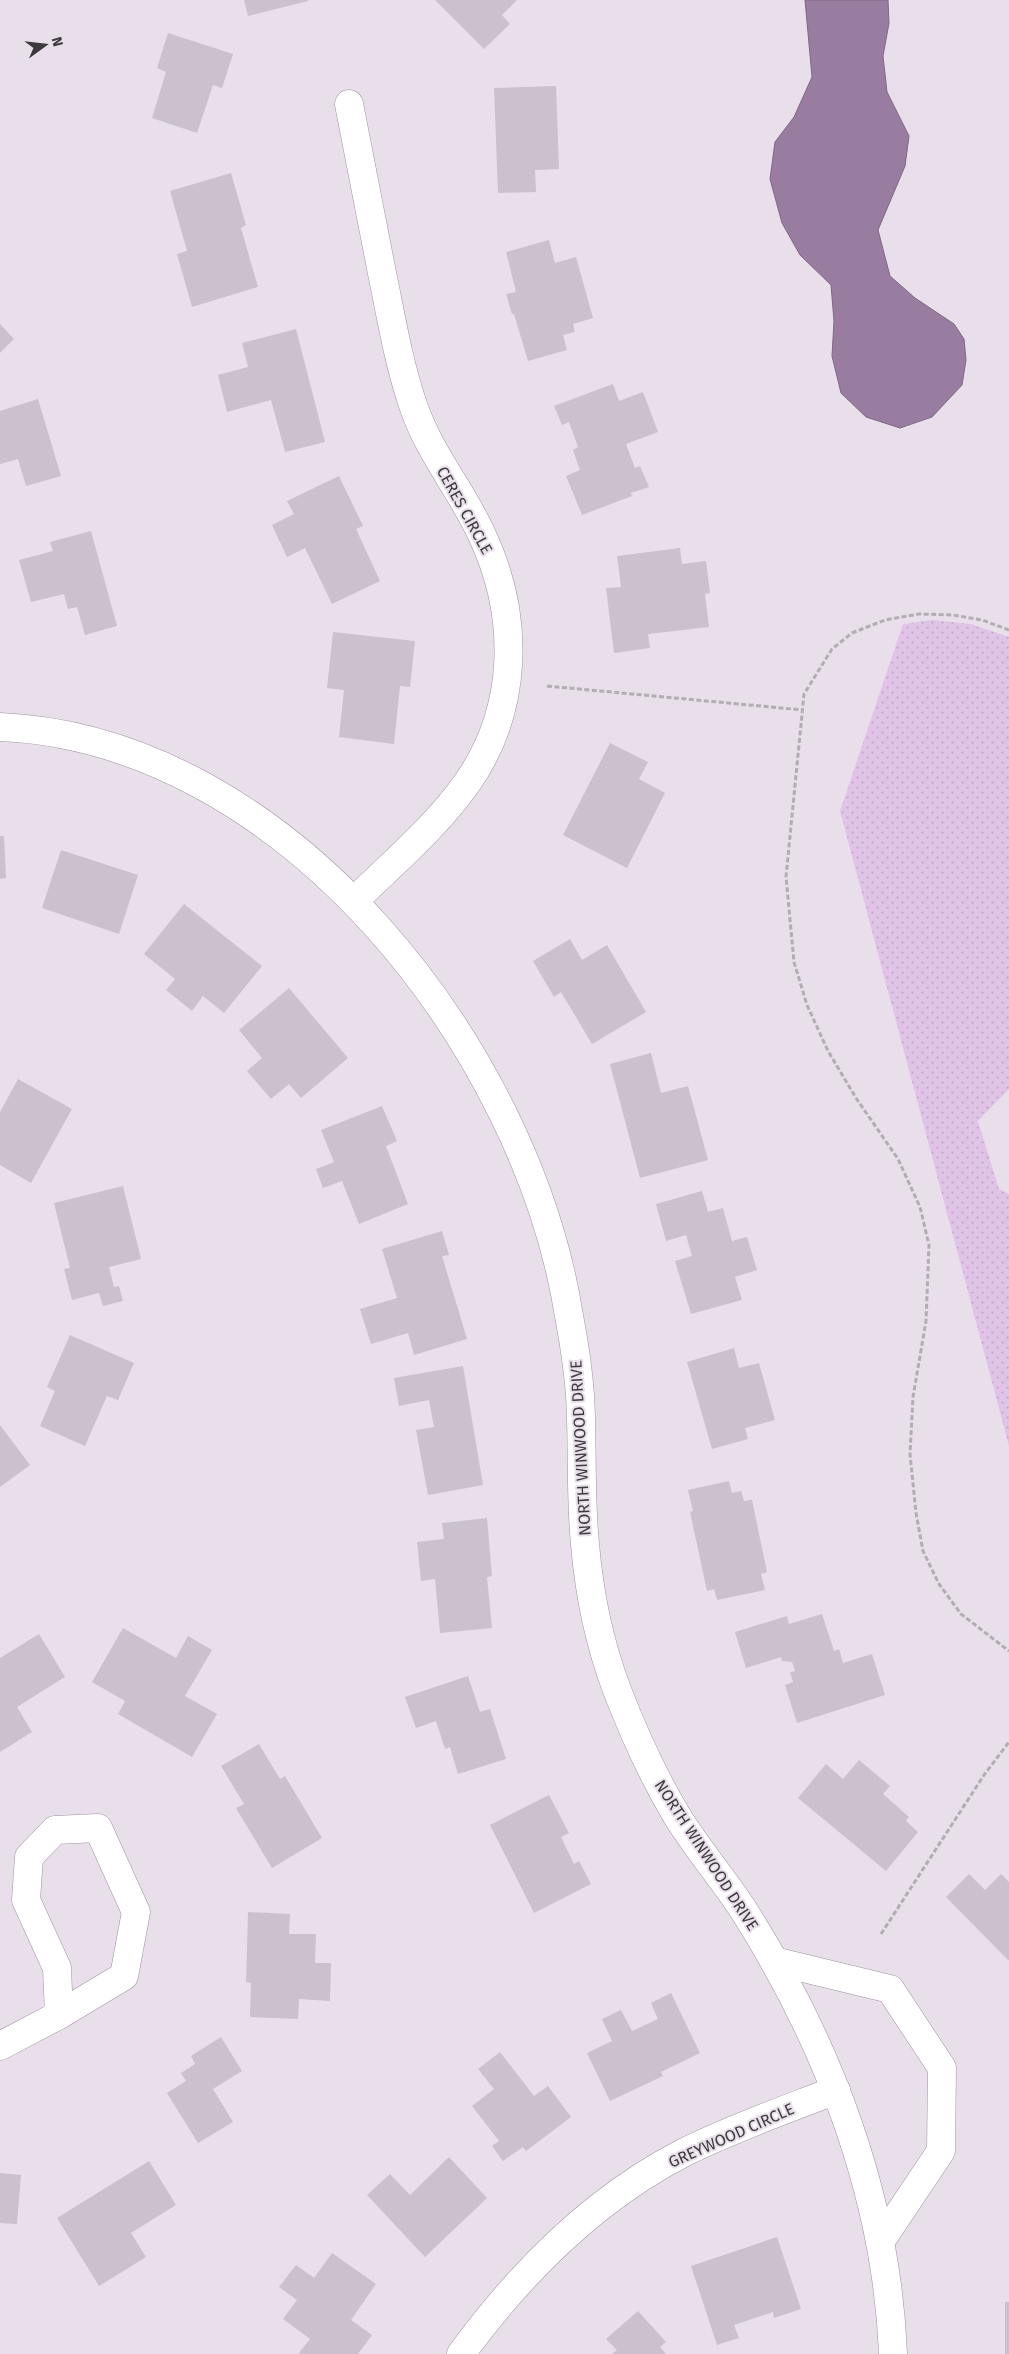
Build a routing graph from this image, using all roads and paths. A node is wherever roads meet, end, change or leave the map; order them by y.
1 (349, 104) dead end
2 (1009, 630) edge
3 (548, 686) dead end
4 (803, 710) junction
5 (0, 727) edge
6 (354, 902) junction
7 (1009, 1651) edge
8 (1009, 1742) edge
9 (881, 1934) dead end
10 (774, 1962) junction
11 (59, 2015) junction
12 (0, 2046) edge
13 (836, 2090) junction
14 (880, 2242) junction
15 (460, 2354) edge
16 (893, 2354) edge

1 - 6 street, CERES CIRCLE
2 - 4 path
3 - 4 path
4 - 7 path
5 - 6 street, NORTH WINWOOD DRIVE
6 - 10 street, NORTH WINWOOD DRIVE
8 - 9 path
10 - 13 street, NORTH WINWOOD DRIVE
10 - 14 street
11 - 11 street
11 - 12 street
13 - 14 street, NORTH WINWOOD DRIVE
13 - 15 street, GREYWOOD CIRCLE
14 - 16 street, NORTH WINWOOD DRIVE

